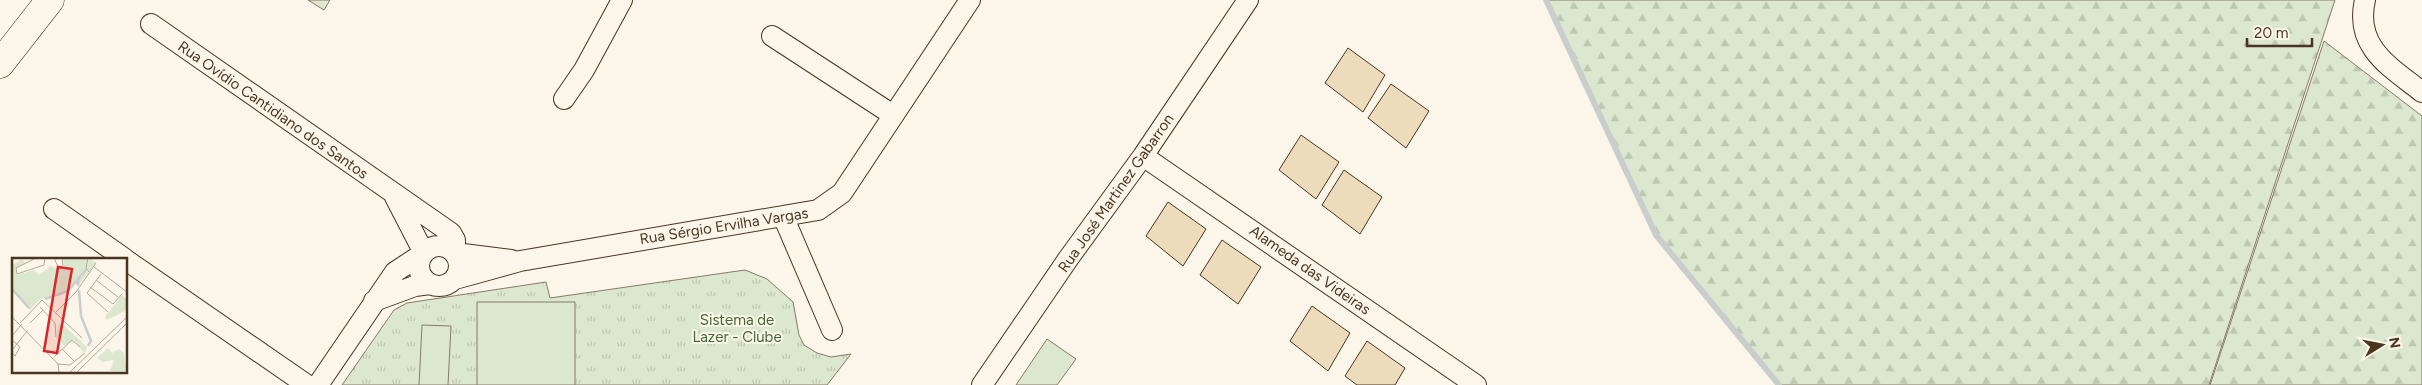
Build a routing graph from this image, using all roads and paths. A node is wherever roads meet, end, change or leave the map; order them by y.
1 (50, 0) edge
2 (622, 0) edge
3 (970, 0) edge
4 (1248, 0) edge
5 (2365, 0) edge
6 (152, 24) dead end
7 (772, 36) dead end
8 (0, 64) edge
9 (2422, 92) edge
10 (564, 99) dead end
11 (894, 115) junction
12 (1144, 156) junction
13 (394, 195) junction
14 (54, 210) dead end
15 (783, 216) junction
16 (424, 253) junction
17 (456, 253) junction
18 (125, 258) edge
19 (128, 260) edge
20 (520, 261) junction
21 (455, 279) junction
22 (430, 284) junction
23 (374, 301) junction
24 (832, 330) dead end
25 (307, 385) edge
26 (318, 385) edge
27 (982, 385) edge
28 (1476, 385) edge

1 - 8 main road
2 - 10 street
3 - 11 street, Rua Sérgio Ervilha Vargas
4 - 12 street, Rua José Martinez Gabarron
5 - 9 street
6 - 13 street, Rua Ovídio Cantidiano dos Santos
7 - 11 street
11 - 15 street, Rua Sérgio Ervilha Vargas
12 - 27 street, Rua José Martinez Gabarron
12 - 28 street, Alameda das Videiras
13 - 16 street, Rua Ovídio Cantidiano dos Santos
13 - 17 street, Rua Ovídio Cantidiano dos Santos
14 - 18 street
15 - 20 street, Rua Sérgio Ervilha Vargas
15 - 24 street
16 - 17 street, Rua Sérgio Ervilha Vargas
16 - 22 street
16 - 23 street, Rua Sérgio Ervilha Vargas
17 - 20 street, Rua Sérgio Ervilha Vargas
17 - 21 street
19 - 25 street
20 - 21 street, Rua Sérgio Ervilha Vargas
21 - 22 street, Rua Sérgio Ervilha Vargas
22 - 23 street, Rua Sérgio Ervilha Vargas
23 - 26 street, Rua Sérgio Ervilha Vargas

